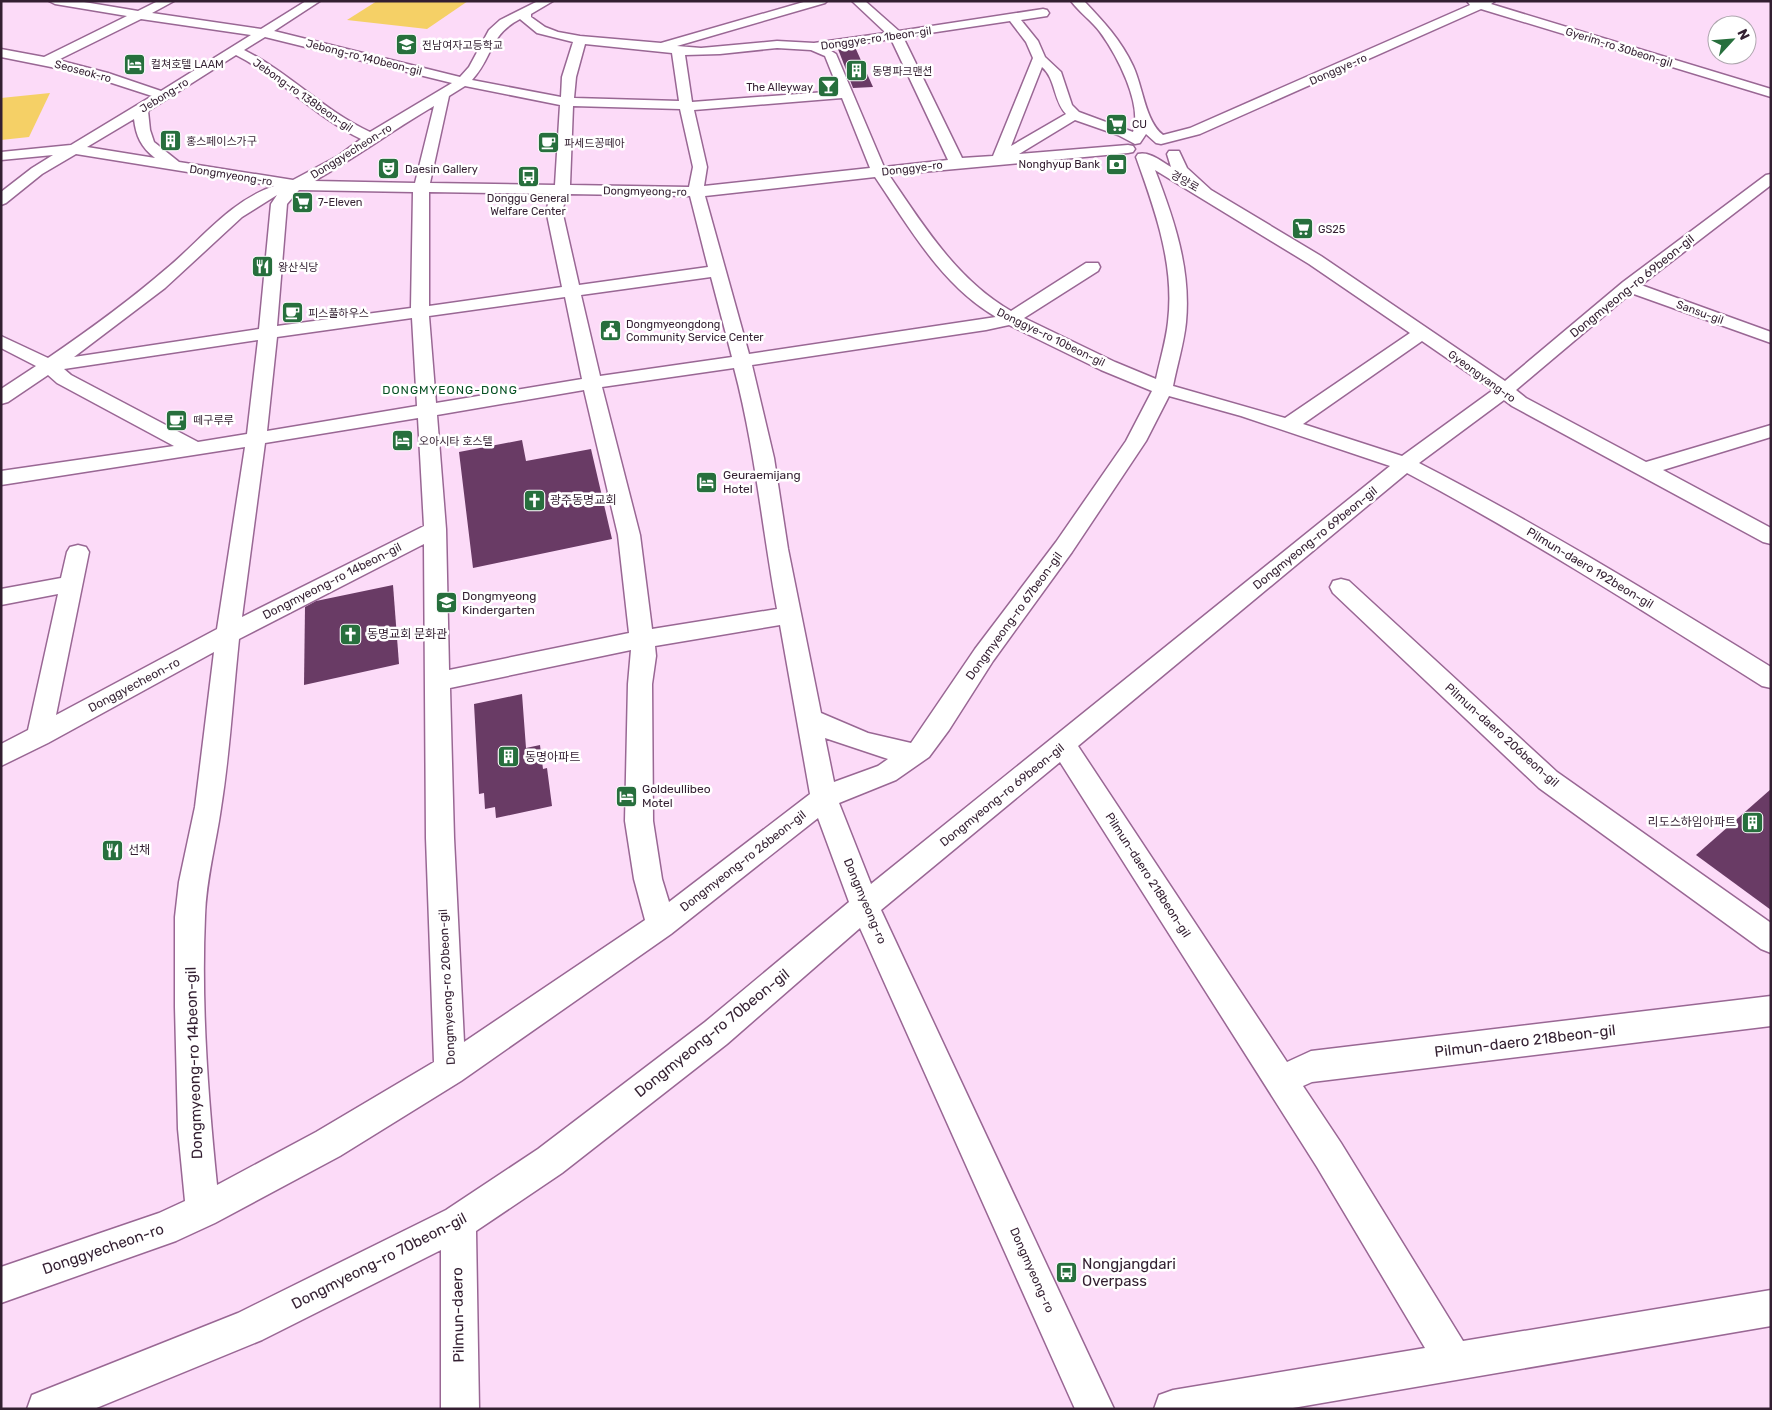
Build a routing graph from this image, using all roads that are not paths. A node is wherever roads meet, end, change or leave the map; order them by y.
1 (55, 1) edge
2 (168, 1) edge
3 (314, 1) edge
4 (547, 1) edge
5 (821, 1) edge
6 (858, 1) edge
7 (1074, 2) edge
8 (1479, 3) edge
9 (525, 12) junction
10 (140, 16) junction
11 (1014, 18) junction
12 (265, 33) junction
13 (895, 34) junction
14 (580, 40) junction
15 (1034, 41) junction
16 (662, 47) junction
17 (814, 47) junction
18 (236, 51) junction
19 (678, 51) junction
20 (1, 53) edge
21 (1039, 58) junction
22 (47, 61) junction
23 (463, 82) junction
24 (1771, 93) edge
25 (847, 94) junction
26 (444, 95) junction
27 (163, 96) junction
28 (567, 102) junction
29 (687, 106) junction
30 (141, 109) junction
31 (1074, 114) junction
32 (1143, 120) junction
33 (1195, 132) junction
34 (371, 138) junction
35 (1161, 140) junction
36 (72, 149) junction
37 (1136, 149) junction
38 (1174, 153) junction
39 (1, 156) edge
40 (999, 159) junction
41 (957, 163) junction
42 (176, 166) junction
43 (879, 172) junction
44 (1771, 178) edge
45 (296, 185) junction
46 (420, 187) junction
47 (562, 189) junction
48 (696, 192) junction
49 (1206, 194) junction
50 (1, 200) edge
51 (1092, 267) dead end
52 (716, 271) junction
53 (1629, 286) junction
54 (572, 291) junction
55 (420, 312) junction
56 (1011, 319) junction
57 (268, 333) junction
58 (1422, 333) junction
59 (1771, 338) edge
60 (1, 341) edge
61 (740, 360) junction
62 (49, 366) junction
63 (592, 383) junction
64 (1163, 389) junction
65 (1505, 390) junction
66 (1, 398) edge
67 (426, 411) junction
68 (1288, 425) junction
69 (1771, 431) edge
70 (256, 439) junction
71 (195, 449) junction
72 (1405, 464) junction
73 (1645, 469) junction
74 (1, 478) edge
75 (435, 529) junction
76 (1771, 537) edge
77 (78, 552) dead end
78 (71, 584) junction
79 (1341, 587) dead end
80 (1, 597) edge
81 (789, 615) junction
82 (228, 634) junction
83 (643, 639) junction
84 (1771, 679) edge
85 (439, 681) junction
86 (809, 719) junction
87 (39, 736) junction
88 (1063, 745) junction
89 (914, 754) junction
90 (1, 756) edge
91 (824, 798) junction
92 (865, 906) junction
93 (661, 925) junction
94 (1771, 940) edge
95 (1771, 1010) edge
96 (450, 1070) junction
97 (1281, 1080) junction
98 (203, 1211) junction
99 (458, 1222) junction
100 (1, 1285) edge
101 (1771, 1308) edge
102 (1454, 1361) junction
103 (46, 1409) edge
104 (460, 1409) edge
105 (1095, 1409) edge
106 (1173, 1409) edge

1 - 10 street, Jebong-ro 140beon-gil
2 - 10 street
3 - 12 street, Jebong-ro
4 - 9 street, Donggyecheon-ro
5 - 16 street
6 - 13 street
7 - 32 street
8 - 24 street, Gyerim-ro 30beon-gil
8 - 33 street, Donggye-ro
9 - 14 street
9 - 23 street, Donggyecheon-ro
10 - 12 street, Jebong-ro 140beon-gil
10 - 22 street
11 - 13 street, Donggye-ro 1beon-gil
11 - 15 street
11 - 15 street, Donggye-ro 1beon-gil
12 - 18 street, Jebong-ro
12 - 23 street, Jebong-ro 140beon-gil
13 - 17 street, Donggye-ro 1beon-gil
13 - 41 street
14 - 16 street
14 - 28 street
15 - 21 street
16 - 19 street, Donggye-ro 1beon-gil
17 - 19 street, Donggye-ro 1beon-gil
17 - 25 street, Donggye-ro 10beon-gil
18 - 27 street, Jebong-ro
18 - 34 street, Jebong-ro 138beon-gil
19 - 29 street
20 - 22 street, Seoseok-ro
21 - 31 street
21 - 40 street
22 - 27 street, Seoseok-ro
23 - 26 street, Donggyecheon-ro
23 - 28 street, Jebong-ro 140beon-gil
25 - 29 street
25 - 43 street, Donggye-ro 10beon-gil
26 - 34 street, Donggyecheon-ro
26 - 46 street
27 - 30 street, Jebong-ro
28 - 29 street, Jebong-ro 140beon-gil
28 - 47 street
29 - 48 street
30 - 36 street, Jebong-ro
30 - 42 street
31 - 37 street
31 - 40 street
32 - 35 street, 경양로
32 - 37 street
33 - 35 street
33 - 38 street
34 - 45 street, Donggyecheon-ro
35 - 37 street
35 - 38 street, 경양로
36 - 39 street, Jebong-ro
36 - 42 street, Dongmyeong-ro
36 - 50 street
37 - 38 street, 경양로
37 - 40 street, Donggye-ro
37 - 49 street, 경양로
37 - 64 street, Dongmyeong-ro 67beon-gil
38 - 49 street, 경양로
40 - 41 street, Donggye-ro
41 - 43 street, Donggye-ro
42 - 45 street, Dongmyeong-ro
43 - 48 street, Donggye-ro
43 - 56 street, Donggye-ro 10beon-gil
44 - 53 street, Dongmyeong-ro 69beon-gil
45 - 46 street, Dongmyeong-ro
45 - 57 street, Dongmyeong-ro 14beon-gil
45 - 62 street, Donggyecheon-ro
46 - 47 street, Dongmyeong-ro
46 - 55 street, Dongmyeong-ro 20beon-gil
47 - 48 street, Dongmyeong-ro
47 - 54 street
48 - 52 street, Dongmyeong-ro
49 - 58 street, Gyeongyang-ro
51 - 56 street
52 - 54 street
52 - 61 street, Dongmyeong-ro
53 - 59 street, Sansu-gil
53 - 65 street, Dongmyeong-ro 69beon-gil
54 - 55 street
54 - 63 street
55 - 57 street
55 - 67 street, Dongmyeong-ro 20beon-gil
56 - 61 street
56 - 64 street, Donggye-ro 10beon-gil
57 - 62 street, Donggyecheon-ro
57 - 70 street, Dongmyeong-ro 14beon-gil
58 - 65 street, Gyeongyang-ro
58 - 68 street
60 - 62 street
61 - 63 street
61 - 81 street, Dongmyeong-ro
62 - 66 street, Donggyecheon-ro
62 - 71 street
63 - 67 street
63 - 83 street
64 - 68 street
64 - 89 street, Dongmyeong-ro 67beon-gil
65 - 72 street, Dongmyeong-ro 69beon-gil
65 - 73 street, Gyeongyang-ro
67 - 70 street
67 - 75 street, Dongmyeong-ro 20beon-gil
68 - 72 street, Pilmun-daero 192beon-gil
69 - 73 street
70 - 71 street
70 - 82 street, Dongmyeong-ro 14beon-gil
71 - 74 street
72 - 84 street, Pilmun-daero 192beon-gil
72 - 88 street, Dongmyeong-ro 69beon-gil
73 - 76 street, Gyeongyang-ro
75 - 82 street, Dongmyeong-ro 14beon-gil
75 - 85 street, Dongmyeong-ro 20beon-gil
77 - 78 street
78 - 80 street
78 - 87 street
79 - 94 street, Pilmun-daero 206beon-gil
81 - 83 street
81 - 86 street, Dongmyeong-ro
82 - 87 street, Donggyecheon-ro
82 - 98 street, Dongmyeong-ro 14beon-gil
83 - 85 street
83 - 93 street
85 - 96 street, Dongmyeong-ro 20beon-gil
86 - 89 street
86 - 91 street, Dongmyeong-ro
87 - 90 street, Donggyecheon-ro
88 - 92 street, Dongmyeong-ro 69beon-gil
88 - 97 street, Pilmun-daero 218beon-gil
89 - 91 street, Dongmyeong-ro 67beon-gil
91 - 92 street, Dongmyeong-ro
91 - 93 street, Dongmyeong-ro 26beon-gil
92 - 99 street, Dongmyeong-ro 70beon-gil
92 - 105 street, Dongmyeong-ro
93 - 96 street, Dongmyeong-ro 20beon-gil
95 - 97 street, Pilmun-daero 218beon-gil
96 - 98 street
97 - 102 street, Pilmun-daero 218beon-gil
98 - 100 street, Donggyecheon-ro
99 - 103 street, Dongmyeong-ro 70beon-gil
99 - 104 street, Pilmun-daero
101 - 102 street
102 - 106 street

